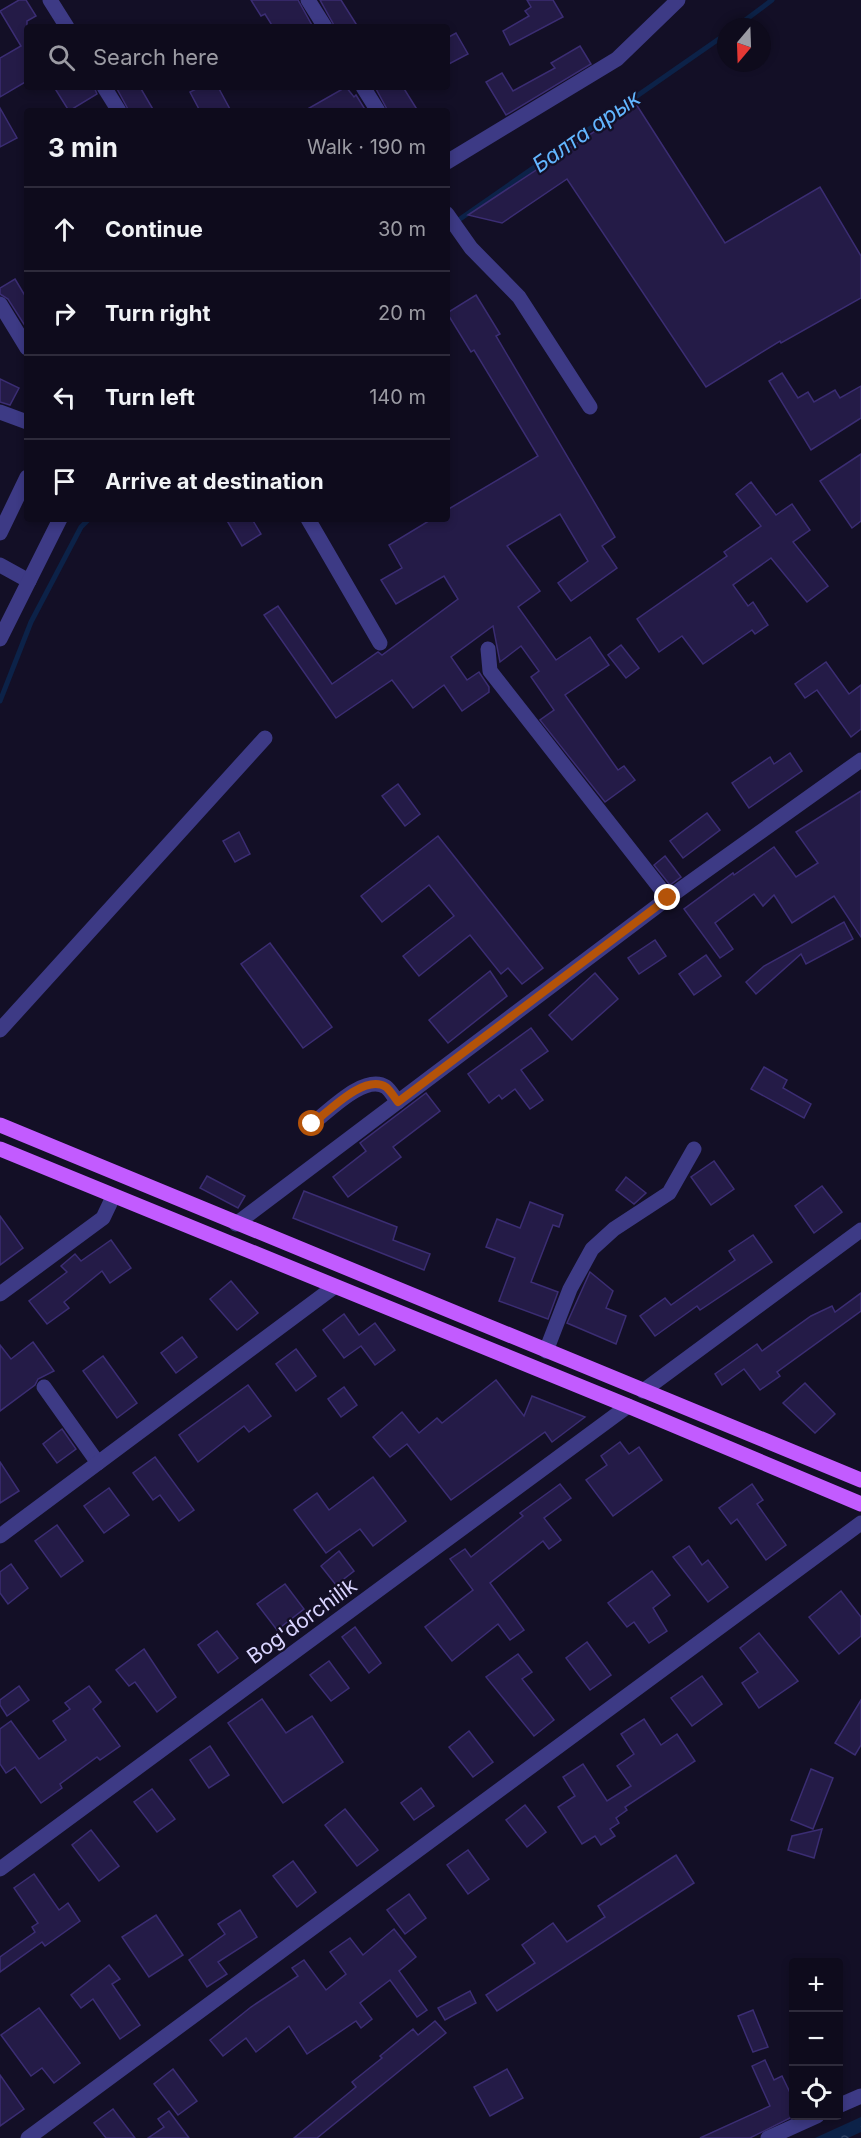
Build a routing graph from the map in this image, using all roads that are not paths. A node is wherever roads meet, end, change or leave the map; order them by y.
1 (50, 0) edge
2 (308, 0) edge
3 (678, 0) edge
4 (65, 24) edge
5 (323, 24) edge
6 (106, 90) edge
7 (365, 90) edge
8 (117, 108) edge
9 (376, 108) edge
10 (450, 160) edge
11 (450, 218) edge
12 (0, 304) edge
13 (24, 343) edge
14 (590, 407) dead end
15 (0, 412) edge
16 (24, 421) edge
17 (24, 483) edge
18 (58, 522) edge
19 (310, 522) edge
20 (0, 533) edge
21 (0, 566) edge
22 (29, 581) junction
23 (0, 639) edge
24 (380, 644) dead end
25 (488, 649) dead end
26 (265, 738) dead end
27 (861, 760) edge
28 (668, 898) junction
29 (0, 1030) edge
30 (398, 1102) junction
31 (312, 1124) dead end
32 (0, 1125) edge
33 (0, 1149) edge
34 (694, 1149) dead end
35 (113, 1197) junction
36 (236, 1224) junction
37 (861, 1230) edge
38 (334, 1287) junction
39 (0, 1294) edge
40 (546, 1351) junction
41 (44, 1388) dead end
42 (643, 1391) junction
43 (628, 1406) junction
44 (98, 1463) junction
45 (861, 1480) edge
46 (861, 1504) edge
47 (861, 1523) edge
48 (0, 1536) edge
49 (0, 1869) edge
50 (861, 2096) edge
51 (843, 2104) edge
52 (807, 2120) edge
53 (28, 2138) edge
54 (768, 2138) edge

1 - 4 street
2 - 5 street
3 - 10 street
6 - 8 street
7 - 9 street
11 - 14 street
12 - 13 street
15 - 16 street
17 - 20 street
18 - 22 street
19 - 24 street
21 - 22 street
22 - 23 street
25 - 28 street
26 - 29 street
27 - 28 street
28 - 30 street
30 - 31 street
30 - 36 street
32 - 36 main road
33 - 35 main road
34 - 40 street
35 - 38 main road
35 - 39 street
36 - 40 main road
37 - 42 street
38 - 43 main road
38 - 44 street
40 - 42 main road
41 - 44 street
42 - 45 main road
43 - 46 main road
43 - 49 street, Bog'dorchilik
44 - 48 street
47 - 53 street
50 - 51 street
52 - 54 street

